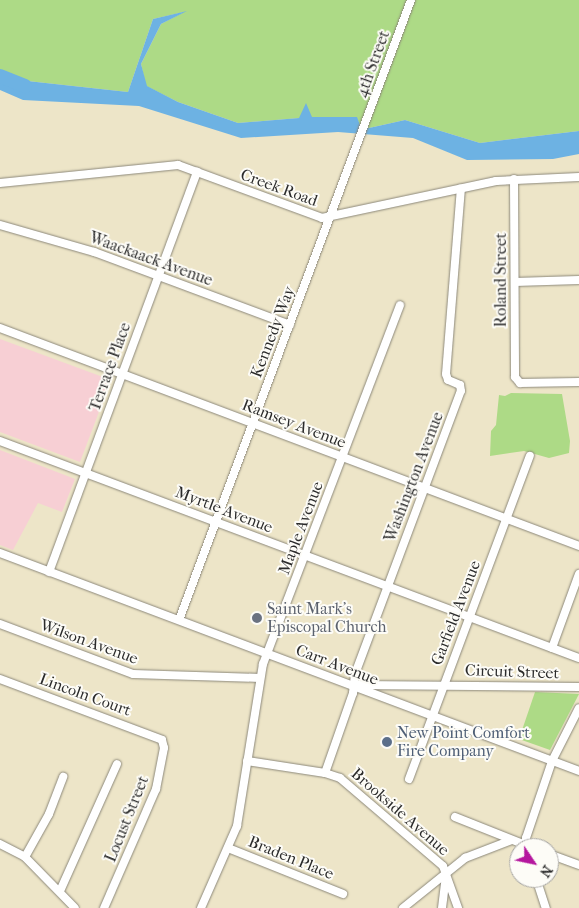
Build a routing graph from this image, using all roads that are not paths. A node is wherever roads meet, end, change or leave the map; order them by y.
1 (412, 0) edge
2 (360, 137) joint
3 (197, 171) junction
4 (579, 177) edge
5 (514, 179) junction
6 (0, 183) edge
7 (462, 189) junction
8 (330, 217) junction
9 (0, 225) edge
10 (159, 276) junction
11 (579, 280) edge
12 (514, 282) junction
13 (400, 304) dead end
14 (290, 325) junction
15 (0, 328) edge
16 (122, 374) junction
17 (579, 382) edge
18 (253, 424) junction
19 (0, 441) edge
20 (530, 456) dead end
21 (343, 457) junction
22 (86, 473) junction
23 (425, 488) junction
24 (506, 519) junction
25 (216, 522) junction
26 (579, 546) edge
27 (0, 553) edge
28 (306, 556) junction
29 (49, 572) junction
30 (579, 574) edge
31 (388, 586) junction
32 (470, 617) junction
33 (179, 620) junction
34 (0, 624) edge
35 (552, 648) junction
36 (268, 653) junction
37 (579, 658) edge
38 (260, 678) junction
39 (0, 679) edge
40 (444, 683) junction
41 (354, 685) junction
42 (579, 687) edge
43 (579, 708) edge
44 (432, 716) junction
45 (161, 738) joint
46 (247, 761) junction
47 (552, 762) junction
48 (117, 764) dead end
49 (579, 771) edge
50 (325, 773) junction
51 (63, 777) dead end
52 (409, 779) dead end
53 (455, 817) dead end
54 (528, 838) edge
55 (509, 839) edge
56 (509, 841) edge
57 (0, 844) edge
58 (228, 848) junction
59 (24, 856) junction
60 (559, 858) edge
61 (579, 865) edge
62 (447, 871) junction
63 (539, 888) edge
64 (60, 891) junction
65 (343, 894) dead end
66 (75, 908) edge
67 (104, 908) edge
68 (201, 908) edge
69 (403, 908) edge
70 (442, 908) edge
71 (458, 908) edge
72 (546, 908) edge

1 - 2 street, 4th Street
2 - 8 street, Kennedy Way
3 - 6 street, Creek Road
3 - 8 street, Creek Road
3 - 10 street, Terrace Place
4 - 5 street, Creek Road
5 - 7 street, Creek Road
5 - 12 street, Roland Street
7 - 8 street, Creek Road
7 - 23 street, Washington Avenue
8 - 14 street, Kennedy Way
9 - 10 street, Waackaack Avenue
10 - 14 street, Waackaack Avenue
10 - 16 street, Terrace Place
11 - 12 street
12 - 17 street, Roland Street
13 - 21 street, Maple Avenue
14 - 18 street, Kennedy Way
15 - 16 street, Ramsey Avenue
16 - 18 street, Ramsey Avenue
16 - 22 street, Terrace Place
18 - 21 street, Ramsey Avenue
18 - 25 street, Kennedy Way
19 - 22 street, Myrtle Avenue
20 - 24 street, Garfield Avenue
21 - 23 street, Ramsey Avenue
21 - 28 street, Maple Avenue
22 - 25 street, Myrtle Avenue
22 - 29 street, Terrace Place
23 - 24 street, Ramsey Avenue
23 - 31 street, Washington Avenue
24 - 26 street, Ramsey Avenue
24 - 32 street, Garfield Avenue
25 - 28 street, Myrtle Avenue
25 - 33 street, Kennedy Way
27 - 29 street, Carr Avenue
28 - 31 street, Myrtle Avenue
28 - 36 street, Maple Avenue
29 - 33 street, Carr Avenue
30 - 35 street
31 - 32 street, Myrtle Avenue
31 - 41 street, Washington Avenue
32 - 35 street, Myrtle Avenue
32 - 40 street, Garfield Avenue
33 - 36 street, Carr Avenue
34 - 38 street, Wilson Avenue
35 - 37 street, Myrtle Avenue
36 - 38 street, Maple Avenue
36 - 41 street, Carr Avenue
38 - 46 street, Maple Avenue
39 - 45 street, Lincoln Court
40 - 41 street, Circuit Street
40 - 42 street, Circuit Street
40 - 44 street, Garfield Avenue
41 - 44 street, Carr Avenue
41 - 50 street, Washington Avenue
43 - 47 street
44 - 47 street, Carr Avenue
44 - 52 street, Garfield Avenue
45 - 67 street, Locust Street
46 - 50 street, Brookside Avenue
46 - 58 street, Maple Avenue
47 - 49 street, Carr Avenue
47 - 54 street
48 - 64 street
50 - 62 street, Brookside Avenue
51 - 59 street
53 - 55 street
56 - 62 street
57 - 59 street
58 - 65 street, Braden Place
58 - 68 street, Maple Avenue
59 - 64 street
60 - 61 street
62 - 69 street
62 - 70 street
62 - 71 street
63 - 72 street
64 - 66 street

